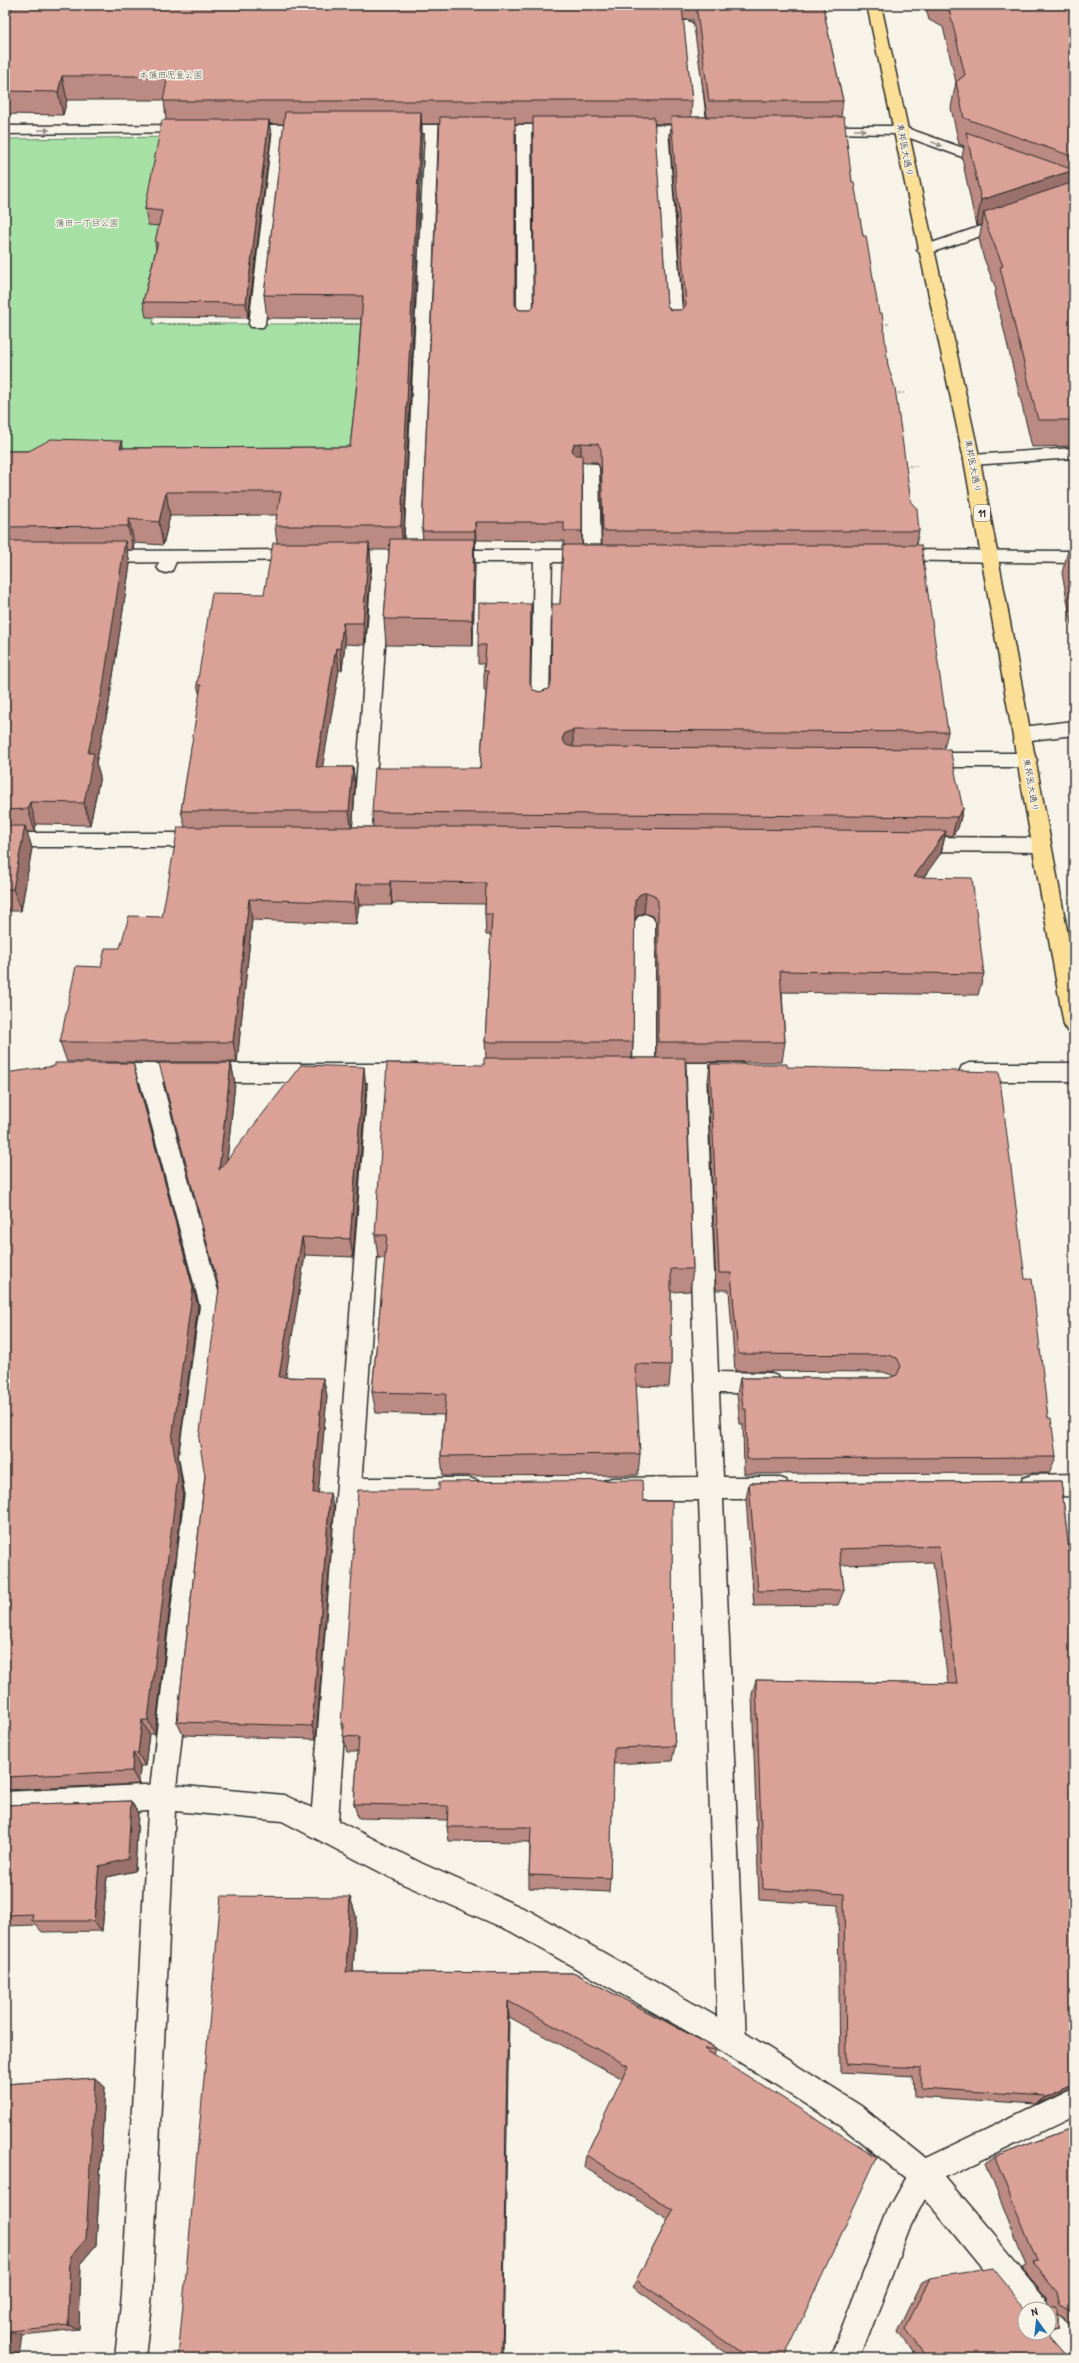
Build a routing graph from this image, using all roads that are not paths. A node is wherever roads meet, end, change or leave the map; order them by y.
1 (874, 5) edge
2 (640, 25) edge
3 (202, 129) edge
4 (226, 129) edge
5 (280, 129) junction
6 (328, 129) edge
7 (376, 129) edge
8 (432, 129) junction
9 (524, 129) junction
10 (578, 129) edge
11 (608, 129) edge
12 (661, 129) junction
13 (5, 130) edge
14 (700, 130) junction
15 (716, 130) edge
16 (800, 130) edge
17 (901, 130) junction
18 (1002, 166) edge
19 (1022, 217) edge
20 (925, 250) junction
21 (257, 324) dead end
22 (525, 324) edge
23 (675, 324) edge
24 (1074, 453) edge
25 (972, 460) junction
26 (581, 468) edge
27 (382, 556) junction
28 (413, 556) junction
29 (543, 556) junction
30 (876, 556) edge
31 (990, 556) junction
32 (83, 557) edge
33 (1074, 557) edge
34 (540, 703) edge
35 (1074, 728) edge
36 (1022, 734) junction
37 (907, 760) edge
38 (1027, 760) junction
39 (5, 840) edge
40 (227, 840) edge
41 (362, 840) edge
42 (898, 844) edge
43 (1042, 845) junction
44 (646, 922) dead end
45 (1074, 1025) edge
46 (695, 1072) junction
47 (758, 1072) edge
48 (953, 1072) edge
49 (1074, 1072) edge
50 (89, 1073) edge
51 (378, 1073) junction
52 (433, 1073) edge
53 (149, 1074) junction
54 (707, 1382) junction
55 (787, 1383) edge
56 (1074, 1485) edge
57 (1011, 1486) edge
58 (711, 1488) junction
59 (798, 1488) edge
60 (349, 1489) junction
61 (490, 1489) edge
62 (593, 1489) edge
63 (162, 1797) junction
64 (5, 1805) edge
65 (324, 1827) junction
66 (732, 2041) junction
67 (1074, 2101) edge
68 (923, 2174) junction
69 (1028, 2301) edge
70 (1057, 2335) edge
71 (1074, 2355) edge
72 (130, 2358) edge
73 (845, 2358) edge

1 - 17 main road, 東邦医大通り / 11
2 - 14 street
13 -> 3 street
4 - 5 street
5 - 6 street
5 - 21 street
7 - 8 street
8 - 9 street
8 - 28 street
9 - 10 street
9 - 22 street
11 - 12 street
12 - 14 street
12 - 23 street
14 - 15 street
16 -> 17 street
17 -> 18 street
17 - 20 main road, 東邦医大通り / 11
19 - 20 street
20 - 25 main road, 東邦医大通り / 11
24 - 25 street
25 - 31 main road, 東邦医大通り / 11
26 - 29 street
27 - 28 street
27 - 32 street
27 - 41 street
28 - 29 street
29 - 34 street
30 - 31 street
31 - 33 street
31 - 36 main road, 東邦医大通り / 11
35 - 36 street
36 - 38 main road, 東邦医大通り / 11
37 - 38 street
38 - 43 main road, 東邦医大通り / 11
39 - 40 street
42 - 43 street
43 - 45 main road, 東邦医大通り / 11
44 - 46 street
46 - 47 street
46 - 54 street
48 - 49 street
50 - 53 street
51 - 52 street
51 - 53 street
51 - 60 street
53 - 63 street
54 - 55 street
54 - 58 street
56 - 57 street
58 - 59 street
58 - 62 street
58 - 66 street
60 - 61 street
60 - 65 street
63 - 64 street
63 - 65 street
63 - 72 street
65 - 66 street
66 - 68 street
67 - 68 street
68 - 69 street
68 - 73 street
70 - 71 street

